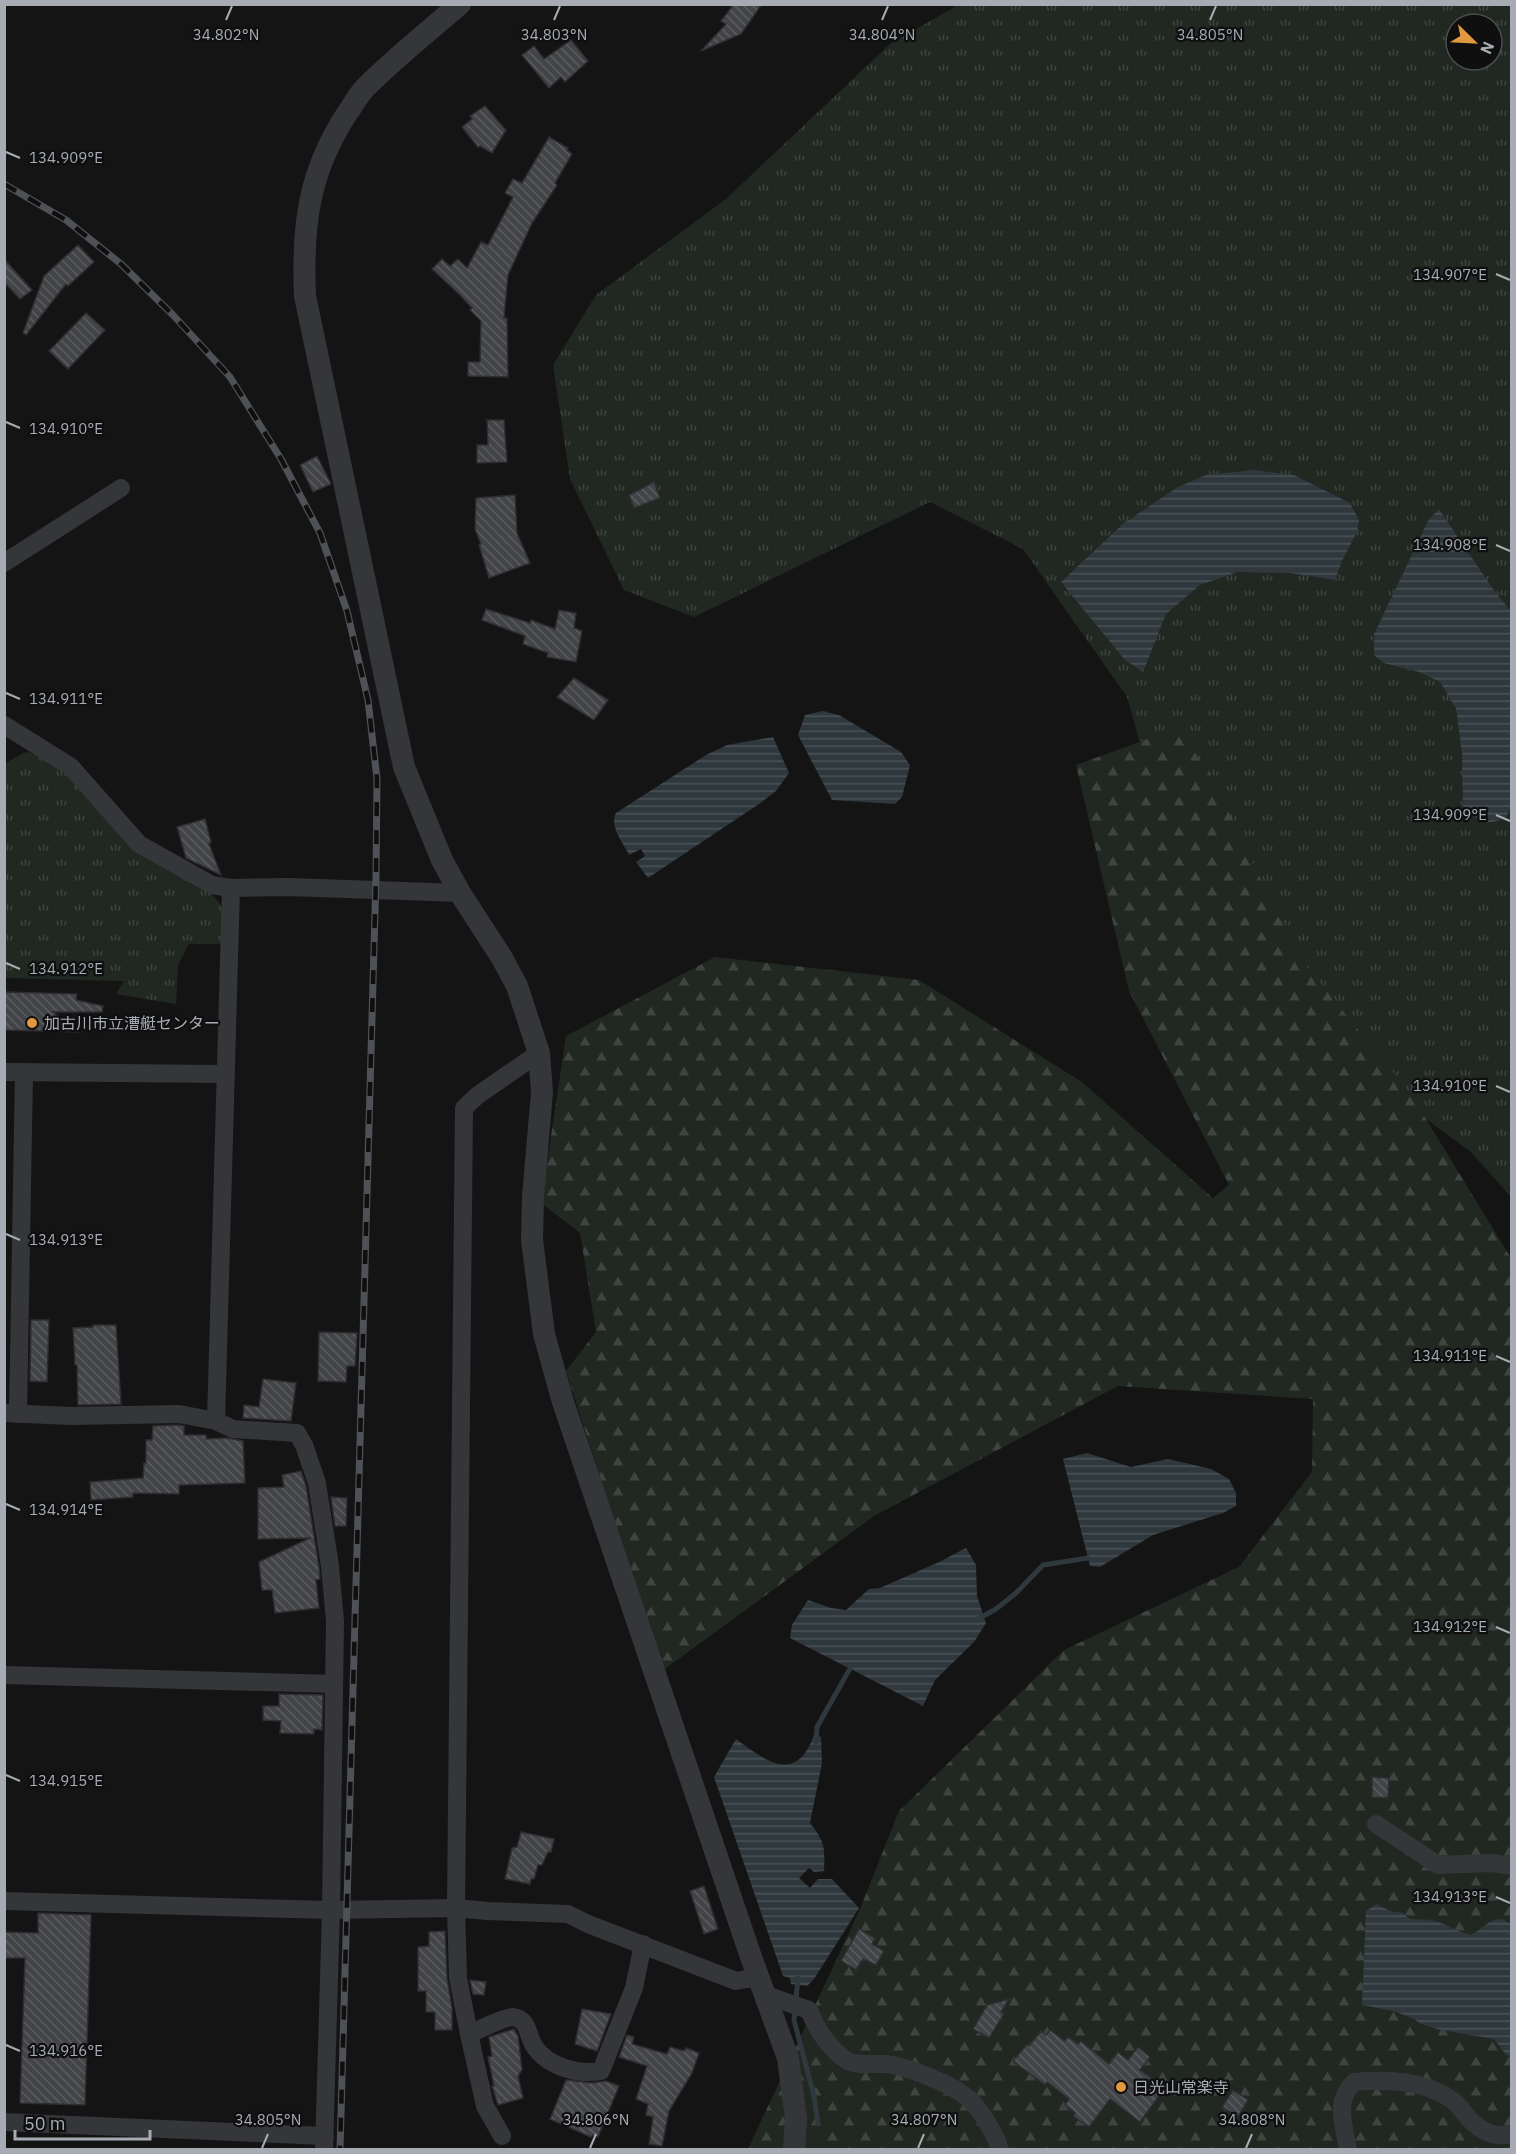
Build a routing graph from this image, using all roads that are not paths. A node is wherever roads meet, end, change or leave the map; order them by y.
1 (460, 4) edge
2 (121, 488) dead end
3 (4, 563) edge
4 (4, 725) edge
5 (231, 888) junction
6 (460, 893) junction
7 (540, 1053) junction
8 (4, 1072) edge
9 (24, 1072) junction
10 (225, 1074) junction
11 (11, 1414) edge
12 (216, 1421) junction
13 (4, 1675) edge
14 (334, 1684) junction
15 (1376, 1824) dead end
16 (1512, 1866) edge
17 (4, 1900) edge
18 (456, 1908) junction
19 (332, 1910) junction
20 (643, 1944) junction
21 (760, 1985) junction
22 (469, 2034) junction
23 (4, 2122) edge
24 (1512, 2134) edge
25 (502, 2136) dead end
26 (325, 2143) edge
27 (794, 2150) edge
28 (1000, 2150) edge
29 (1348, 2150) edge

1 - 6 street
2 - 3 street
4 - 5 street
5 - 6 street
5 - 10 street
6 - 7 street
7 - 18 street
7 - 21 street
8 - 9 street
9 - 10 street
9 - 11 street
10 - 12 street
11 - 12 street
12 - 14 street
13 - 14 street
14 - 19 street
15 - 16 street
17 - 19 street
18 - 19 street
18 - 20 street
18 - 22 street
19 - 26 street
20 - 21 street
20 - 22 street
21 - 27 street
21 - 28 street
22 - 25 street
23 - 26 street
24 - 29 street

